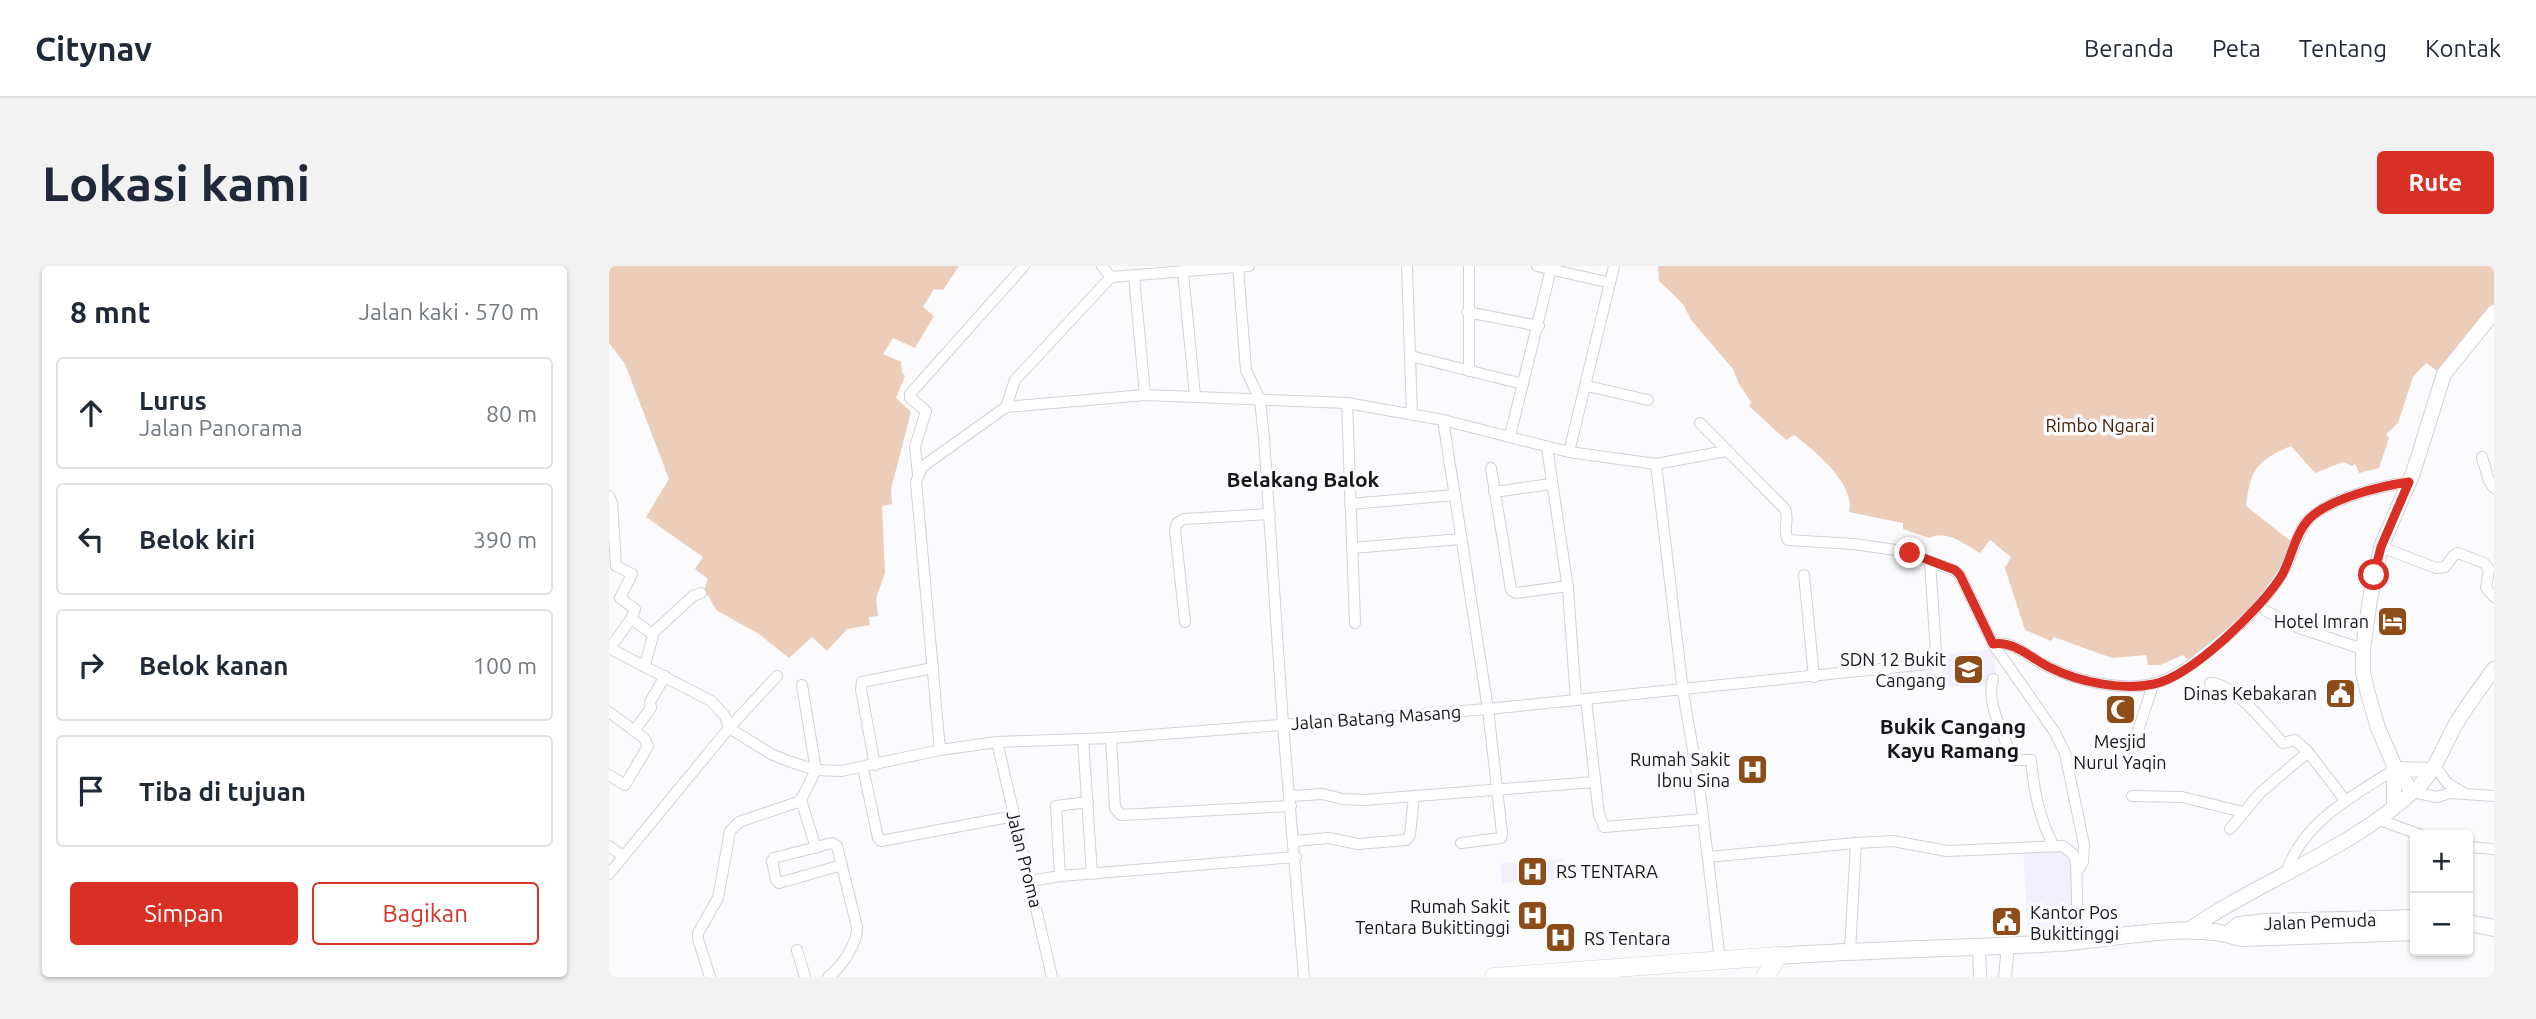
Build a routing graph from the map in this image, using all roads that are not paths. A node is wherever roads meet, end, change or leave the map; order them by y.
1 (1024, 266) edge
2 (1102, 266) edge
3 (1408, 266) edge
4 (1469, 266) edge
5 (1538, 266) edge
6 (1614, 266) edge
7 (1244, 267) edge
8 (1551, 269) junction
9 (1183, 272) junction
10 (1134, 276) junction
11 (1111, 277) junction
12 (1610, 283) junction
13 (1467, 312) junction
14 (2494, 312) edge
15 (1539, 326) junction
16 (1411, 356) junction
17 (1469, 371) junction
18 (1523, 384) junction
19 (1587, 386) junction
20 (1145, 395) junction
21 (1195, 396) junction
22 (1260, 400) junction
23 (1648, 400) dead end
24 (1347, 403) junction
25 (1006, 407) junction
26 (1412, 415) junction
27 (1443, 420) junction
28 (1700, 423) dead end
29 (1510, 436) junction
30 (1547, 447) junction
31 (1726, 451) junction
32 (1569, 452) junction
33 (2482, 457) dead end
34 (1656, 464) junction
35 (1491, 468) dead end
36 (918, 474) junction
37 (2409, 482) junction
38 (1552, 484) junction
39 (2494, 488) edge
40 (1494, 492) junction
41 (1455, 495) junction
42 (609, 496) edge
43 (1350, 505) junction
44 (1270, 514) junction
45 (1461, 539) junction
46 (2381, 547) junction
47 (1352, 548) junction
48 (1930, 561) junction
49 (1804, 575) dead end
50 (1568, 586) junction
51 (701, 593) dead end
52 (2494, 597) edge
53 (2266, 611) dead end
54 (631, 619) junction
55 (1185, 622) dead end
56 (1355, 623) dead end
57 (653, 634) junction
58 (1993, 644) junction
59 (609, 648) edge
60 (2363, 649) junction
61 (645, 665) junction
62 (933, 668) junction
63 (2494, 669) edge
64 (665, 676) junction
65 (777, 676) dead end
66 (1814, 677) junction
67 (1993, 679) dead end
68 (2210, 683) dead end
69 (802, 685) dead end
70 (2153, 685) junction
71 (1683, 691) junction
72 (1581, 700) junction
73 (1488, 709) junction
74 (609, 712) edge
75 (1283, 724) junction
76 (729, 728) junction
77 (634, 731) junction
78 (1111, 737) junction
79 (1083, 739) junction
80 (997, 742) junction
81 (2133, 746) dead end
82 (940, 750) junction
83 (2308, 752) junction
84 (875, 765) junction
85 (2432, 767) junction
86 (863, 768) junction
87 (2395, 768) junction
88 (816, 770) junction
89 (609, 775) edge
90 (1595, 782) junction
91 (1497, 789) junction
92 (2412, 792) junction
93 (2464, 794) junction
94 (1414, 796) junction
95 (2132, 796) dead end
96 (2494, 796) edge
97 (801, 800) junction
98 (2345, 800) junction
99 (1291, 801) junction
100 (1088, 802) junction
101 (2394, 806) junction
102 (2242, 812) junction
103 (1014, 816) junction
104 (1703, 819) junction
105 (2377, 819) junction
106 (2230, 829) dead end
107 (2410, 831) edge
108 (1294, 841) junction
109 (1461, 843) dead end
110 (1856, 843) junction
111 (2053, 845) junction
112 (609, 846) edge
113 (2473, 847) edge
114 (816, 848) junction
115 (2494, 849) edge
116 (623, 856) junction
117 (1296, 857) junction
118 (1708, 857) junction
119 (842, 865) junction
120 (2077, 872) junction
121 (2285, 873) junction
122 (609, 874) edge
123 (1092, 874) junction
124 (1060, 876) junction
125 (1031, 881) junction
126 (2410, 918) edge
127 (2473, 925) edge
128 (2494, 928) edge
129 (2187, 930) junction
130 (2410, 932) edge
131 (2228, 934) junction
132 (2078, 942) junction
133 (1979, 946) junction
134 (2008, 946) junction
135 (797, 950) dead end
136 (1850, 951) junction
137 (1778, 956) junction
138 (1720, 960) junction
139 (710, 977) edge
140 (805, 977) edge
141 (828, 977) edge
142 (1052, 977) edge
143 (1304, 977) edge
144 (1494, 977) edge
145 (1501, 977) edge
146 (1765, 977) edge
147 (1980, 977) edge
148 (2005, 977) edge

1 - 36 street
2 - 11 street
3 - 16 street
4 - 13 street
5 - 8 street
6 - 12 street
7 - 9 street
7 - 22 street
8 - 12 street
8 - 15 street
9 - 10 street
9 - 21 street
10 - 11 street
10 - 20 street
11 - 25 street
12 - 19 street
13 - 15 street
13 - 17 street
14 - 37 main road
15 - 18 street
16 - 17 street
16 - 26 street
17 - 18 street
18 - 29 street
19 - 23 street
19 - 32 street
20 - 21 street
20 - 25 street
21 - 22 street
22 - 24 street
22 - 44 street
24 - 26 street
24 - 43 street
25 - 36 street
26 - 27 street
27 - 29 street
27 - 41 street
28 - 31 street
29 - 30 street
30 - 32 street
30 - 38 street
31 - 34 street
31 - 48 street
32 - 34 street
33 - 39 street
34 - 71 street
35 - 40 street
36 - 62 street
37 - 46 main road
37 - 70 street
38 - 40 street
38 - 50 street
40 - 50 street
41 - 43 street
41 - 45 street
42 - 54 street
43 - 47 street
44 - 55 street
44 - 75 street
45 - 47 street
45 - 73 street
46 - 52 street
46 - 60 main road
47 - 56 street
48 - 58 street
48 - 66 street, Jalan Batang Masang
49 - 66 street
50 - 72 street
51 - 57 street
53 - 60 street
54 - 57 street
54 - 59 street
57 - 61 street
58 - 70 street
58 - 120 street
59 - 61 street
60 - 87 main road
61 - 64 street
62 - 82 street
62 - 84 street
63 - 85 main road
64 - 76 street
64 - 77 street
65 - 76 street
66 - 71 street, Jalan Batang Masang
67 - 111 street
68 - 83 street
69 - 88 street
70 - 81 street
71 - 72 street, Jalan Batang Masang
71 - 104 street
72 - 73 street, Jalan Batang Masang
72 - 90 street
73 - 75 street, Jalan Batang Masang
73 - 91 street
74 - 77 street
75 - 78 street, Jalan Batang Masang
75 - 99 street
76 - 88 street, Jalan Batang Masang
76 - 116 street
77 - 89 street
78 - 79 street, Jalan Batang Masang
78 - 99 street
79 - 80 street, Jalan Batang Masang
79 - 100 street
80 - 82 street, Jalan Batang Masang
80 - 103 street, Jalan Proma
82 - 84 street, Jalan Batang Masang
83 - 98 street
83 - 102 street
84 - 86 street, Jalan Batang Masang
85 - 87 main road
85 - 92 main road
85 - 93 street
86 - 88 street, Jalan Batang Masang
86 - 103 street
87 - 92 main road
87 - 98 street
87 - 101 main road
88 - 97 street
90 - 91 street
90 - 104 street
91 - 94 street
91 - 109 street
92 - 93 street
92 - 101 main road
93 - 96 street
94 - 99 street
94 - 108 street
95 - 102 street
97 - 114 street
97 - 139 street
98 - 121 street
99 - 108 street
100 - 123 street
100 - 124 street
101 - 105 main road
102 - 106 street
103 - 125 street, Jalan Proma
104 - 118 street
105 - 107 street
105 - 121 main road
108 - 117 street
110 - 111 street
110 - 118 street
110 - 136 street
111 - 120 street
112 - 116 street
113 - 115 street
114 - 119 street
114 - 119 street
116 - 122 street
117 - 123 street
117 - 143 street
118 - 138 street
119 - 141 street
120 - 132 street
121 - 129 main road
123 - 124 street
124 - 125 street
125 - 142 street, Jalan Proma
126 - 131 main road, Jalan Pemuda
127 - 128 main road
129 - 131 main road, Jalan Pemuda
129 - 132 main road, Jalan Pemuda
130 - 131 main road, Jalan Pemuda
132 - 134 main road, Jalan Pemuda
133 - 134 main road, Jalan Pemuda
133 - 136 main road, Jalan Pemuda
133 - 147 street
134 - 148 street
135 - 140 street
136 - 137 main road, Jalan Pemuda
137 - 138 highway
137 - 146 highway
138 - 145 highway
144 - 145 highway

